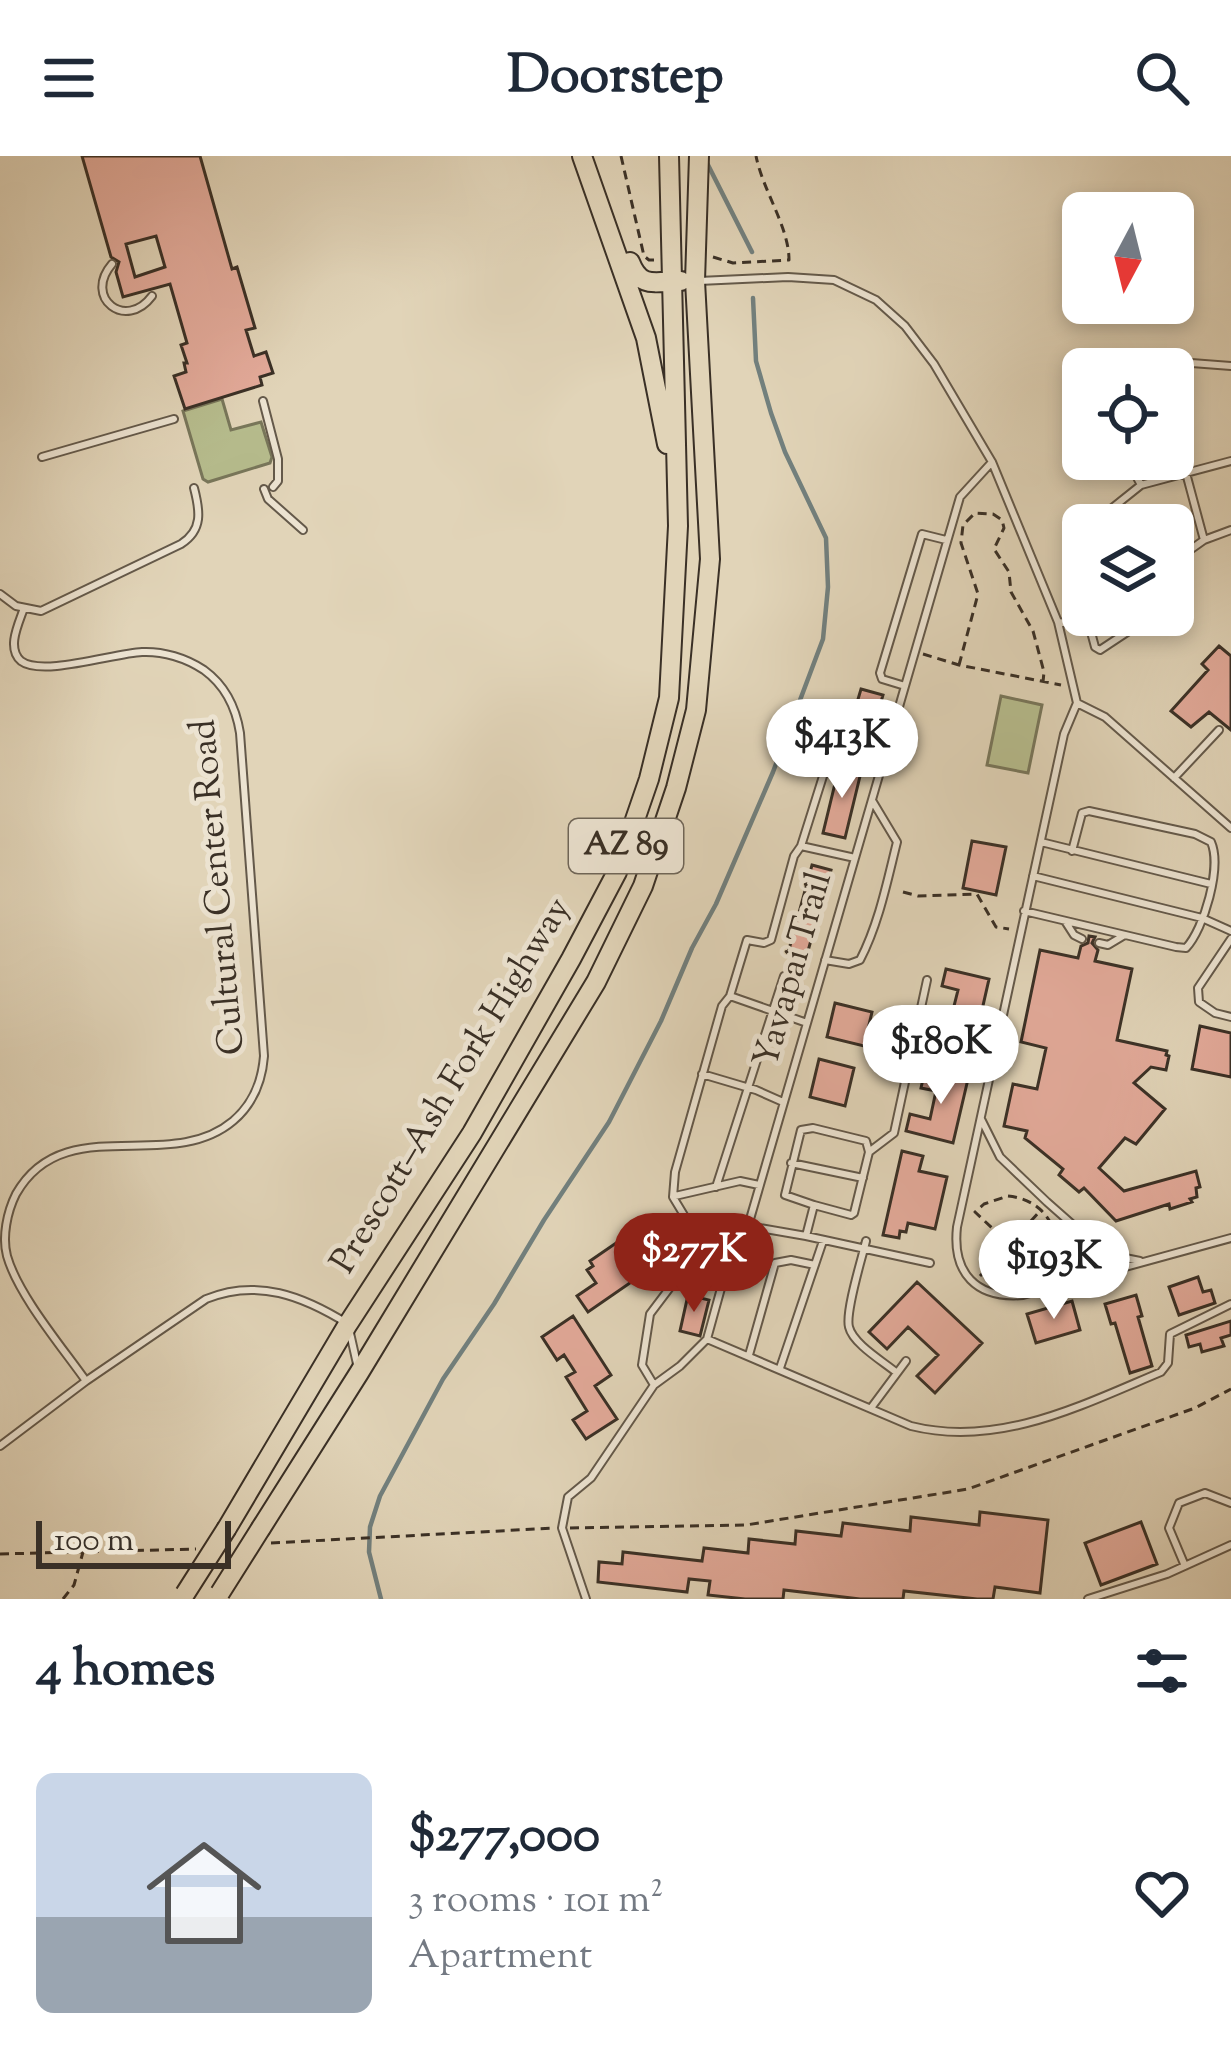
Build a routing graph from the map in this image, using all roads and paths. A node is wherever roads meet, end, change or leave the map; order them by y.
1 (586, 156) edge
2 (621, 156) edge
3 (669, 156) edge
4 (688, 156) edge
5 (699, 156) edge
6 (756, 156) edge
7 (713, 257) dead end
8 (658, 260) dead end
9 (112, 264) dead end
10 (674, 281) junction
11 (695, 281) junction
12 (103, 296) junction
13 (152, 296) dead end
14 (92, 298) dead end
15 (1194, 363) edge
16 (1231, 366) edge
17 (263, 400) dead end
18 (173, 419) dead end
19 (42, 458) dead end
20 (1231, 461) edge
21 (992, 462) junction
22 (1194, 471) edge
23 (1138, 480) edge
24 (1160, 480) edge
25 (1188, 480) edge
26 (1141, 485) junction
27 (194, 488) dead end
28 (1117, 504) edge
29 (679, 526) junction
30 (302, 530) dead end
31 (1231, 530) edge
32 (947, 540) junction
33 (1204, 540) junction
34 (1194, 547) edge
35 (0, 594) edge
36 (25, 608) junction
37 (1058, 622) junction
38 (1062, 622) edge
39 (1092, 636) edge
40 (1121, 636) edge
41 (922, 654) dead end
42 (959, 665) junction
43 (1043, 682) junction
44 (1061, 685) dead end
45 (904, 686) junction
46 (1077, 703) junction
47 (1219, 730) dead end
48 (884, 753) junction
49 (1174, 778) junction
50 (872, 800) junction
51 (1231, 828) edge
52 (1041, 842) junction
53 (801, 846) junction
54 (1072, 851) junction
55 (855, 858) junction
56 (1033, 876) junction
57 (1211, 884) junction
58 (903, 892) dead end
59 (1024, 911) junction
60 (1202, 918) junction
61 (1065, 921) junction
62 (1011, 930) dead end
63 (1125, 935) junction
64 (1231, 935) edge
65 (1082, 939) dead end
66 (1099, 943) dead end
67 (825, 961) junction
68 (784, 976) dead end
69 (927, 980) dead end
70 (730, 996) junction
71 (772, 1009) junction
72 (1231, 1017) edge
73 (807, 1023) junction
74 (701, 1074) junction
75 (746, 1088) junction
76 (784, 1102) junction
77 (980, 1116) junction
78 (869, 1152) junction
79 (791, 1163) junction
80 (863, 1178) junction
81 (759, 1184) junction
82 (716, 1187) junction
83 (673, 1197) junction
84 (814, 1205) junction
85 (1042, 1209) junction
86 (748, 1226) junction
87 (736, 1234) junction
88 (806, 1236) junction
89 (1231, 1238) edge
90 (824, 1239) junction
91 (1003, 1239) junction
92 (1014, 1239) junction
93 (703, 1245) junction
94 (866, 1245) junction
95 (1006, 1247) junction
96 (1015, 1250) junction
97 (1144, 1262) junction
98 (930, 1263) dead end
99 (815, 1264) junction
100 (978, 1277) dead end
101 (1231, 1304) edge
102 (347, 1324) junction
103 (707, 1339) junction
104 (748, 1355) junction
105 (906, 1361) dead end
106 (780, 1368) junction
107 (359, 1373) junction
108 (897, 1373) junction
109 (86, 1381) junction
110 (654, 1385) junction
111 (1231, 1389) edge
112 (871, 1408) junction
113 (0, 1446) edge
114 (1231, 1503) edge
115 (562, 1528) junction
116 (265, 1536) junction
117 (1231, 1545) edge
118 (197, 1549) dead end
119 (83, 1552) junction
120 (0, 1554) edge
121 (1185, 1566) junction
122 (183, 1596) edge
123 (218, 1596) edge
124 (63, 1599) edge
125 (586, 1599) edge
126 (1088, 1599) edge

1 - 10 main road
1 - 29 main road
2 - 8 path
3 - 10 main road, AZ 89
4 - 11 main road
5 - 11 main road, AZ 89
6 - 7 path
9 - 12 lane
10 - 11 main road
10 - 29 main road, Prescott–Ash Fork Highway / AZ 89
11 - 21 lane
11 - 107 main road, Prescott–Ash Fork Highway / AZ 89
12 - 13 lane
12 - 14 lane
15 - 16 lane
17 - 30 lane
18 - 19 lane
20 - 22 lane
21 - 32 lane, Yavapai Trail
21 - 37 lane
23 - 26 lane
24 - 26 lane
25 - 33 lane
26 - 28 lane
27 - 36 lane
29 - 102 main road, Prescott–Ash Fork Highway / AZ 89
31 - 33 lane
32 - 45 lane, Yavapai Trail
32 - 45 lane
33 - 34 lane
35 - 36 lane
36 - 109 lane, Cultural Center Road
37 - 38 lane
37 - 46 lane
39 - 40 lane
41 - 42 path
42 - 43 path
42 - 43 path
43 - 44 path
45 - 48 lane, Yavapai Trail
46 - 49 lane
46 - 52 lane
47 - 49 lane
48 - 50 lane, Yavapai Trail
48 - 53 lane
49 - 51 lane
50 - 55 lane, Yavapai Trail
50 - 67 lane
52 - 54 lane
52 - 56 lane
53 - 55 lane
53 - 70 lane
54 - 57 lane
54 - 57 lane
55 - 67 lane, Yavapai Trail
56 - 59 lane
56 - 60 lane
57 - 60 lane
58 - 62 path
59 - 61 lane
59 - 77 lane
60 - 63 lane
60 - 64 lane
61 - 63 lane
61 - 65 lane
63 - 66 lane
64 - 72 lane
67 - 73 lane, Yavapai Trail
68 - 71 lane
69 - 78 lane
70 - 71 lane
70 - 74 lane
71 - 73 lane
71 - 75 lane
73 - 76 lane, Yavapai Trail
74 - 75 lane
74 - 83 lane
75 - 76 lane
75 - 82 lane
76 - 81 lane, Yavapai Trail
77 - 97 lane
77 - 97 lane
78 - 79 lane
78 - 80 lane
79 - 80 lane
79 - 84 lane
80 - 84 lane
81 - 82 lane
81 - 86 lane, Yavapai Trail
82 - 83 lane
83 - 93 lane
84 - 88 lane
85 - 91 path
85 - 92 path
85 - 96 path
86 - 87 lane
86 - 88 lane
87 - 93 lane
87 - 103 lane
88 - 90 lane
89 - 97 lane
90 - 94 lane
90 - 99 lane
91 - 92 path
91 - 95 path
92 - 95 path
92 - 96 path
93 - 110 lane
94 - 98 lane
94 - 108 lane
95 - 96 path
95 - 100 path
99 - 104 lane
99 - 106 lane
101 - 112 lane
102 - 107 lane
102 - 109 lane
102 - 122 main road, Prescott–Ash Fork Highway / AZ 89, bridge
103 - 104 lane
103 - 110 lane
104 - 106 lane
105 - 108 lane
106 - 112 lane
107 - 116 main road, Prescott–Ash Fork Highway / AZ 89
108 - 112 lane
109 - 113 lane
110 - 115 lane
111 - 115 path
114 - 121 lane
115 - 116 path
115 - 125 lane
116 - 123 main road, Prescott–Ash Fork Highway / AZ 89, bridge
117 - 121 lane
118 - 119 path
119 - 120 path
119 - 124 path
121 - 126 lane

